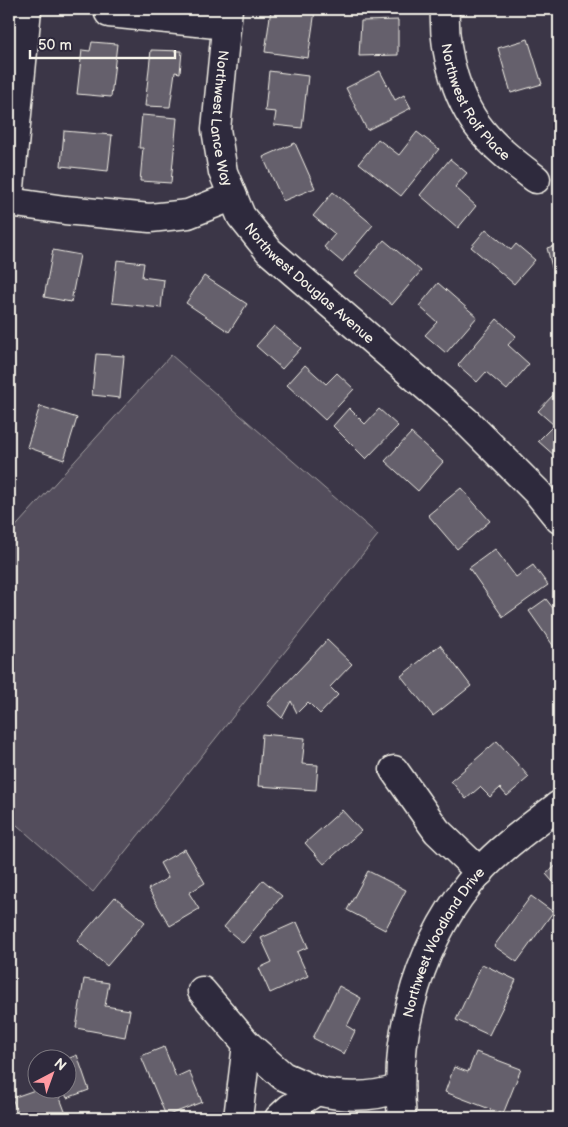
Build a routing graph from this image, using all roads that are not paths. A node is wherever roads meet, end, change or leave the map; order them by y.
1 (27, 9) edge
2 (445, 9) edge
3 (109, 13) dead end
4 (227, 17) edge
5 (11, 150) edge
6 (536, 179) dead end
7 (231, 197) junction
8 (9, 200) edge
9 (559, 519) edge
10 (394, 770) dead end
11 (559, 805) edge
12 (480, 872) junction
13 (202, 991) dead end
14 (247, 1044) junction
15 (400, 1088) junction
16 (317, 1091) junction
17 (238, 1118) edge
18 (279, 1118) edge
19 (402, 1118) edge

1 - 5 street
2 - 6 street, Northwest Rolf Place
3 - 4 street
4 - 7 street, Northwest Lance Way
5 - 8 street
7 - 8 street
7 - 9 street, Northwest Douglas Avenue
10 - 12 street
11 - 12 street, Northwest Woodland Drive
12 - 15 street, Northwest Woodland Drive
13 - 14 street
14 - 16 street
14 - 17 street
15 - 16 street
15 - 19 street, Northwest Woodland Drive
16 - 18 street

